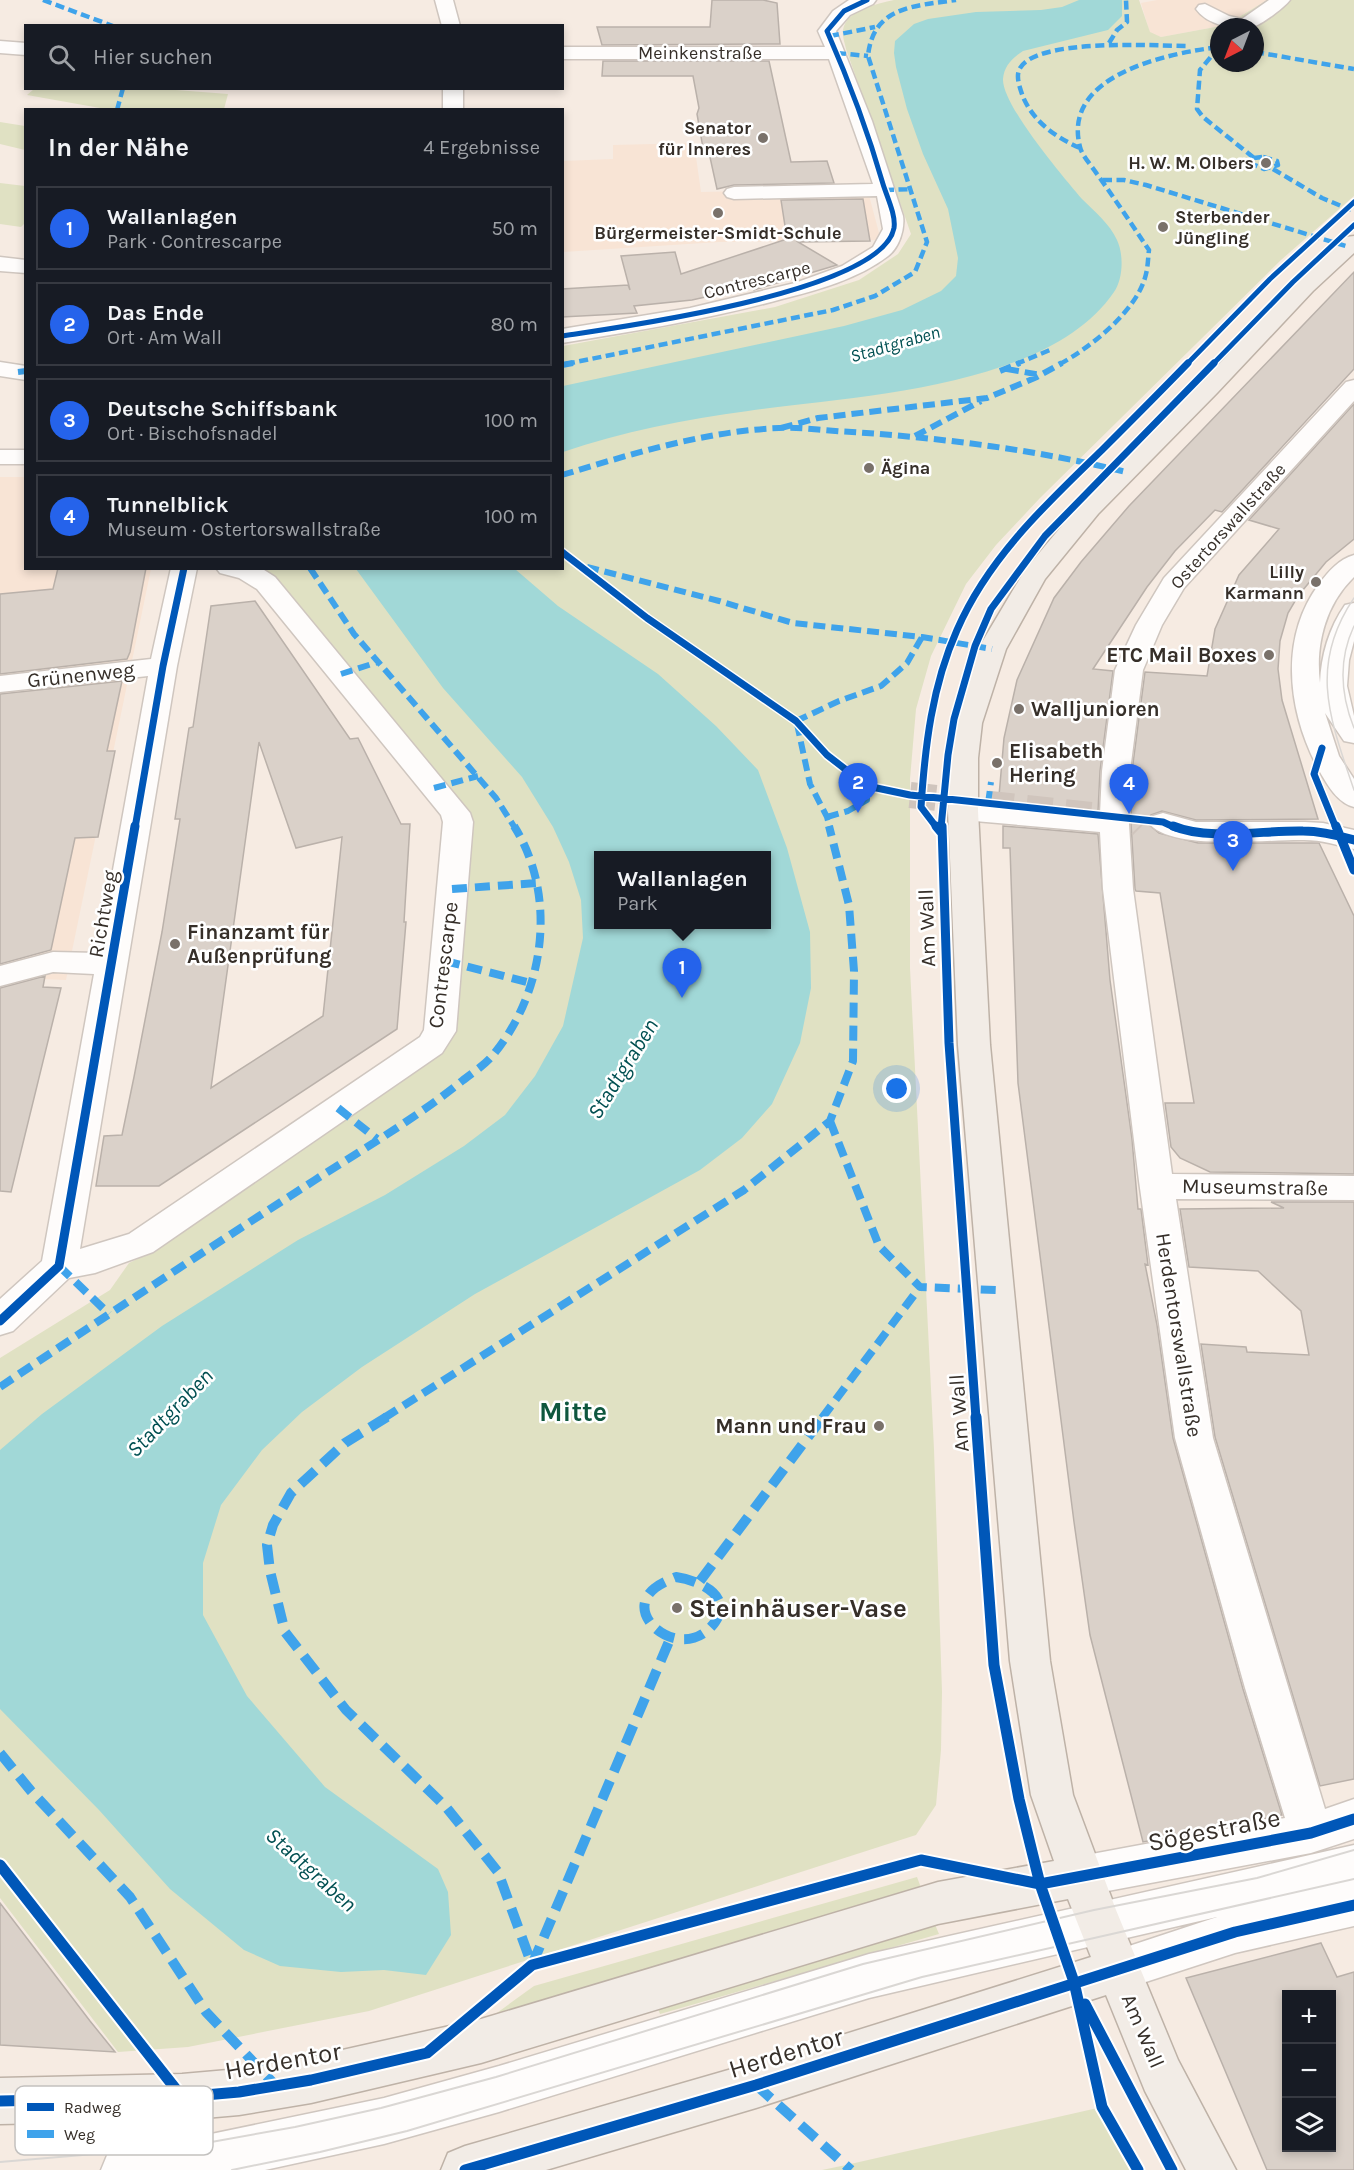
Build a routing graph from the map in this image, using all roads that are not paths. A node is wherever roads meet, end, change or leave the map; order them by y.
1 (444, 0) edge
2 (867, 0) edge
3 (1281, 0) edge
4 (1205, 9) dead end
5 (450, 24) edge
6 (0, 47) edge
7 (24, 49) edge
8 (564, 53) edge
9 (837, 53) junction
10 (453, 90) edge
11 (453, 108) edge
12 (885, 190) junction
13 (734, 192) dead end
14 (1354, 242) edge
15 (0, 264) edge
16 (24, 267) edge
17 (564, 336) edge
18 (24, 353) edge
19 (17, 371) edge
20 (1352, 391) edge
21 (24, 456) edge
22 (0, 457) edge
23 (1354, 563) edge
24 (184, 570) edge
25 (241, 570) edge
26 (1327, 592) junction
27 (1354, 605) edge
28 (1354, 611) edge
29 (163, 666) junction
30 (0, 684) edge
31 (1346, 725) edge
32 (1354, 790) edge
33 (1354, 798) edge
34 (963, 811) junction
35 (1148, 825) junction
36 (1354, 840) edge
37 (112, 964) junction
38 (0, 976) edge
39 (1157, 1186) junction
40 (1354, 1188) edge
41 (59, 1266) junction
42 (4, 1314) edge
43 (1354, 1819) edge
44 (1311, 1833) junction
45 (1354, 1865) edge
46 (1081, 1876) junction
47 (1354, 1905) edge
48 (1099, 1922) junction
49 (1118, 1970) junction
50 (213, 2094) edge
51 (0, 2101) edge
52 (15, 2101) edge
53 (125, 2170) edge
54 (465, 2170) edge
55 (1212, 2170) edge

1 - 5 street
2 - 9 street, Contrescarpe
3 - 4 street
6 - 7 street
8 - 9 street, Meinkenstraße
9 - 12 street, Contrescarpe
10 - 11 street
12 - 13 street
12 - 17 street, Contrescarpe
14 - 34 main road, Am Wall
15 - 16 street
18 - 19 street
20 - 35 street, Ostertorswallstraße
21 - 22 street
23 - 26 street
24 - 29 street, Richtweg
25 - 41 street, Contrescarpe
26 - 27 street
26 - 33 street
28 - 31 street
29 - 30 street, Grünenweg
29 - 37 street, Richtweg
31 - 32 street
34 - 35 street
34 - 46 main road, Am Wall
35 - 36 street
35 - 39 street, Herdentorswallstraße
37 - 38 street
37 - 41 street, Richtweg
39 - 40 street, Museumstraße
39 - 44 street, Herdentorswallstraße
41 - 42 street
43 - 44 street, Sögestraße
44 - 46 street, Sögestraße
45 - 48 street
46 - 48 main road, Am Wall
46 - 50 main road, Herdentor
47 - 49 street
48 - 49 main road, Am Wall
48 - 53 street
49 - 54 main road, Herdentor
49 - 55 main road, Am Wall
51 - 52 main road, Herdentor

